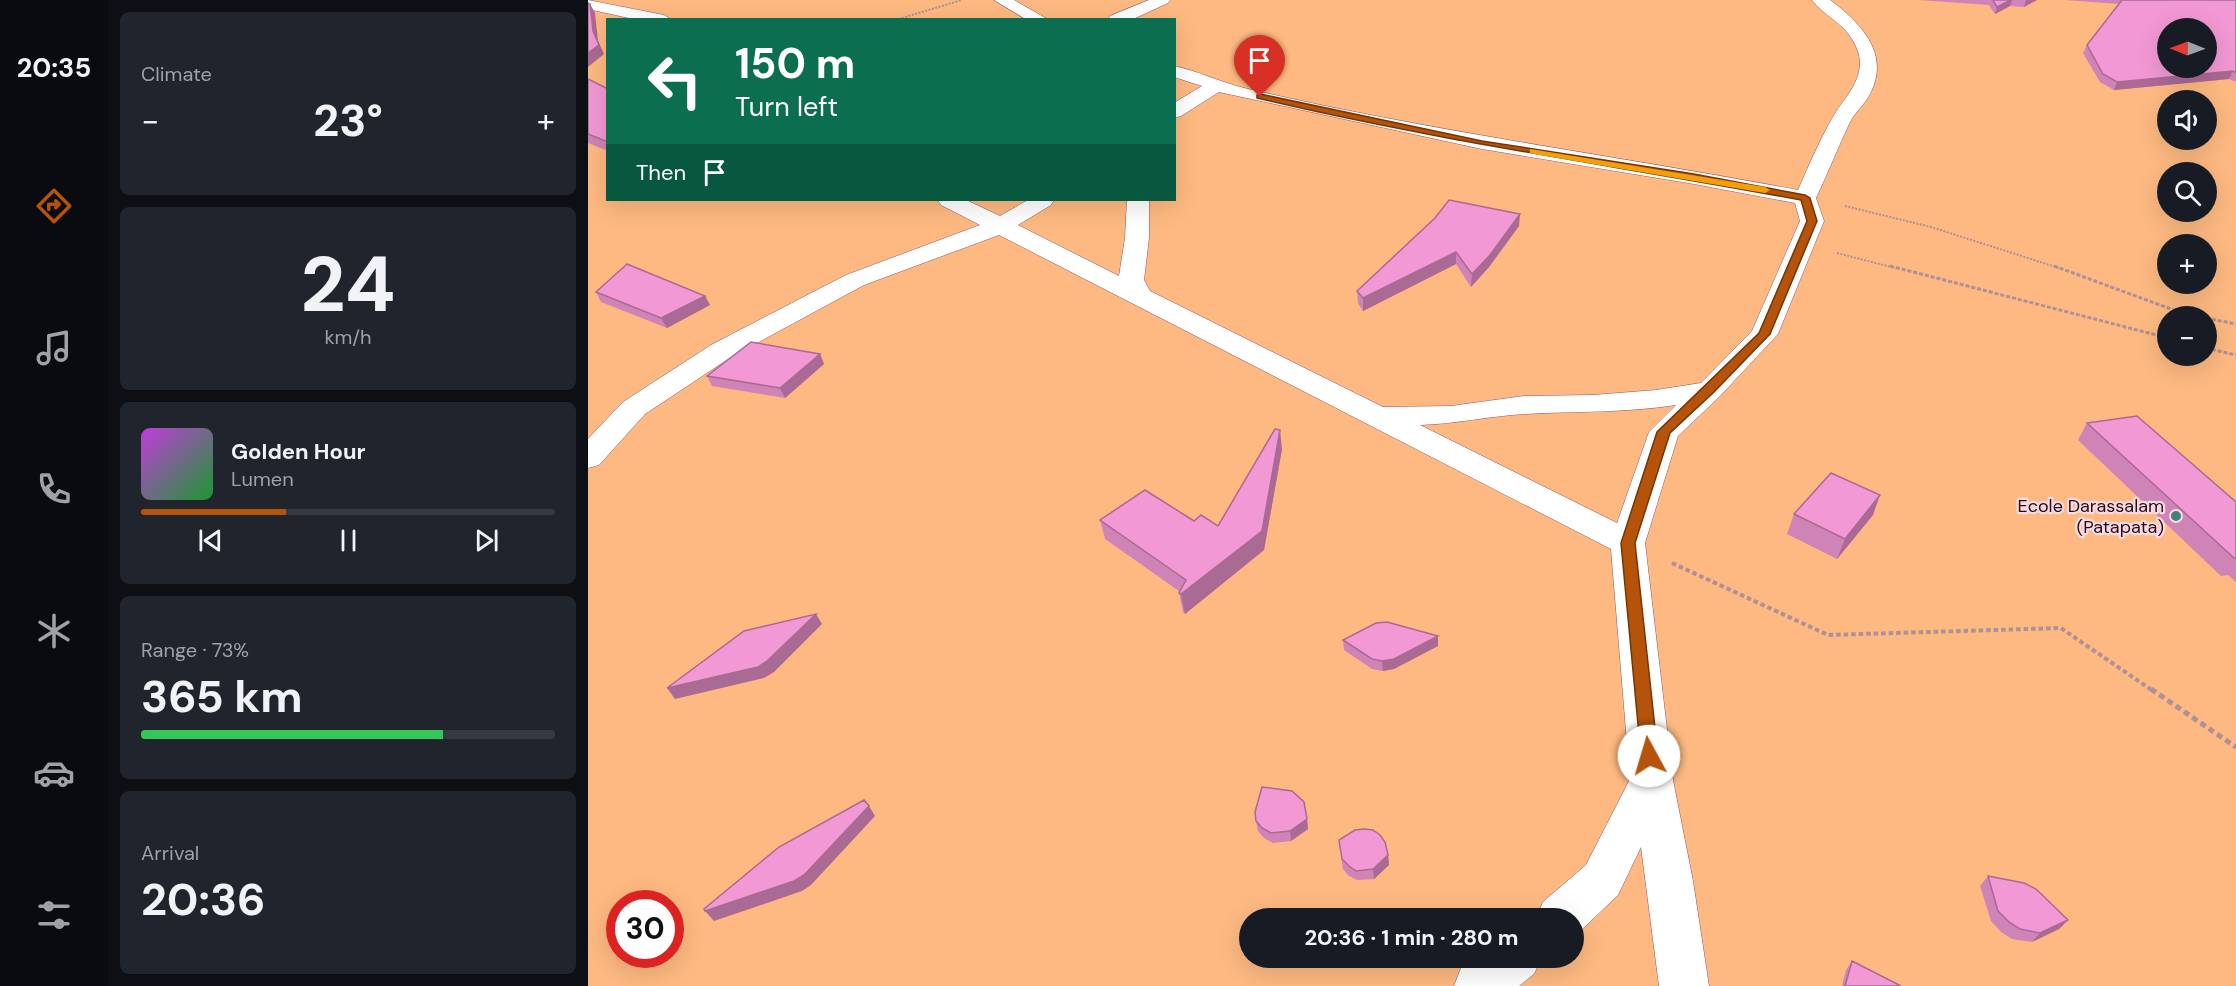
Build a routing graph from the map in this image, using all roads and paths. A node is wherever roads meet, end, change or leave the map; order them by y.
1 (962, 0) edge
2 (1002, 0) edge
3 (1162, 0) edge
4 (1821, 0) edge
5 (588, 4) edge
6 (654, 18) edge
7 (902, 18) edge
8 (1037, 18) edge
9 (1121, 18) edge
10 (1176, 72) edge
11 (1217, 85) junction
12 (1176, 111) edge
13 (1805, 198) junction
14 (951, 201) edge
15 (1041, 201) edge
16 (1138, 201) edge
17 (1000, 226) junction
18 (1804, 243) junction
19 (1140, 296) junction
20 (2162, 306) edge
21 (2217, 320) edge
22 (2236, 324) edge
23 (2157, 335) edge
24 (2217, 351) edge
25 (2236, 355) edge
26 (1710, 390) junction
27 (1377, 416) junction
28 (588, 458) edge
29 (1628, 543) junction
30 (2236, 747) edge
31 (1652, 780) junction
32 (1571, 908) edge
33 (1503, 968) edge
34 (1479, 986) edge
35 (1684, 986) edge

1 - 7 path
2 - 8 street
3 - 9 street
4 - 13 street
5 - 6 street
10 - 11 street
11 - 12 street
11 - 13 street
13 - 18 street
13 - 20 path
14 - 17 street
15 - 17 street
16 - 19 street
17 - 19 street
17 - 28 street
18 - 23 path
18 - 26 street
19 - 27 street
21 - 22 path
24 - 25 path
26 - 27 street
26 - 29 street
27 - 29 street
29 - 30 path
29 - 31 street
31 - 32 street
31 - 35 street
33 - 34 street

